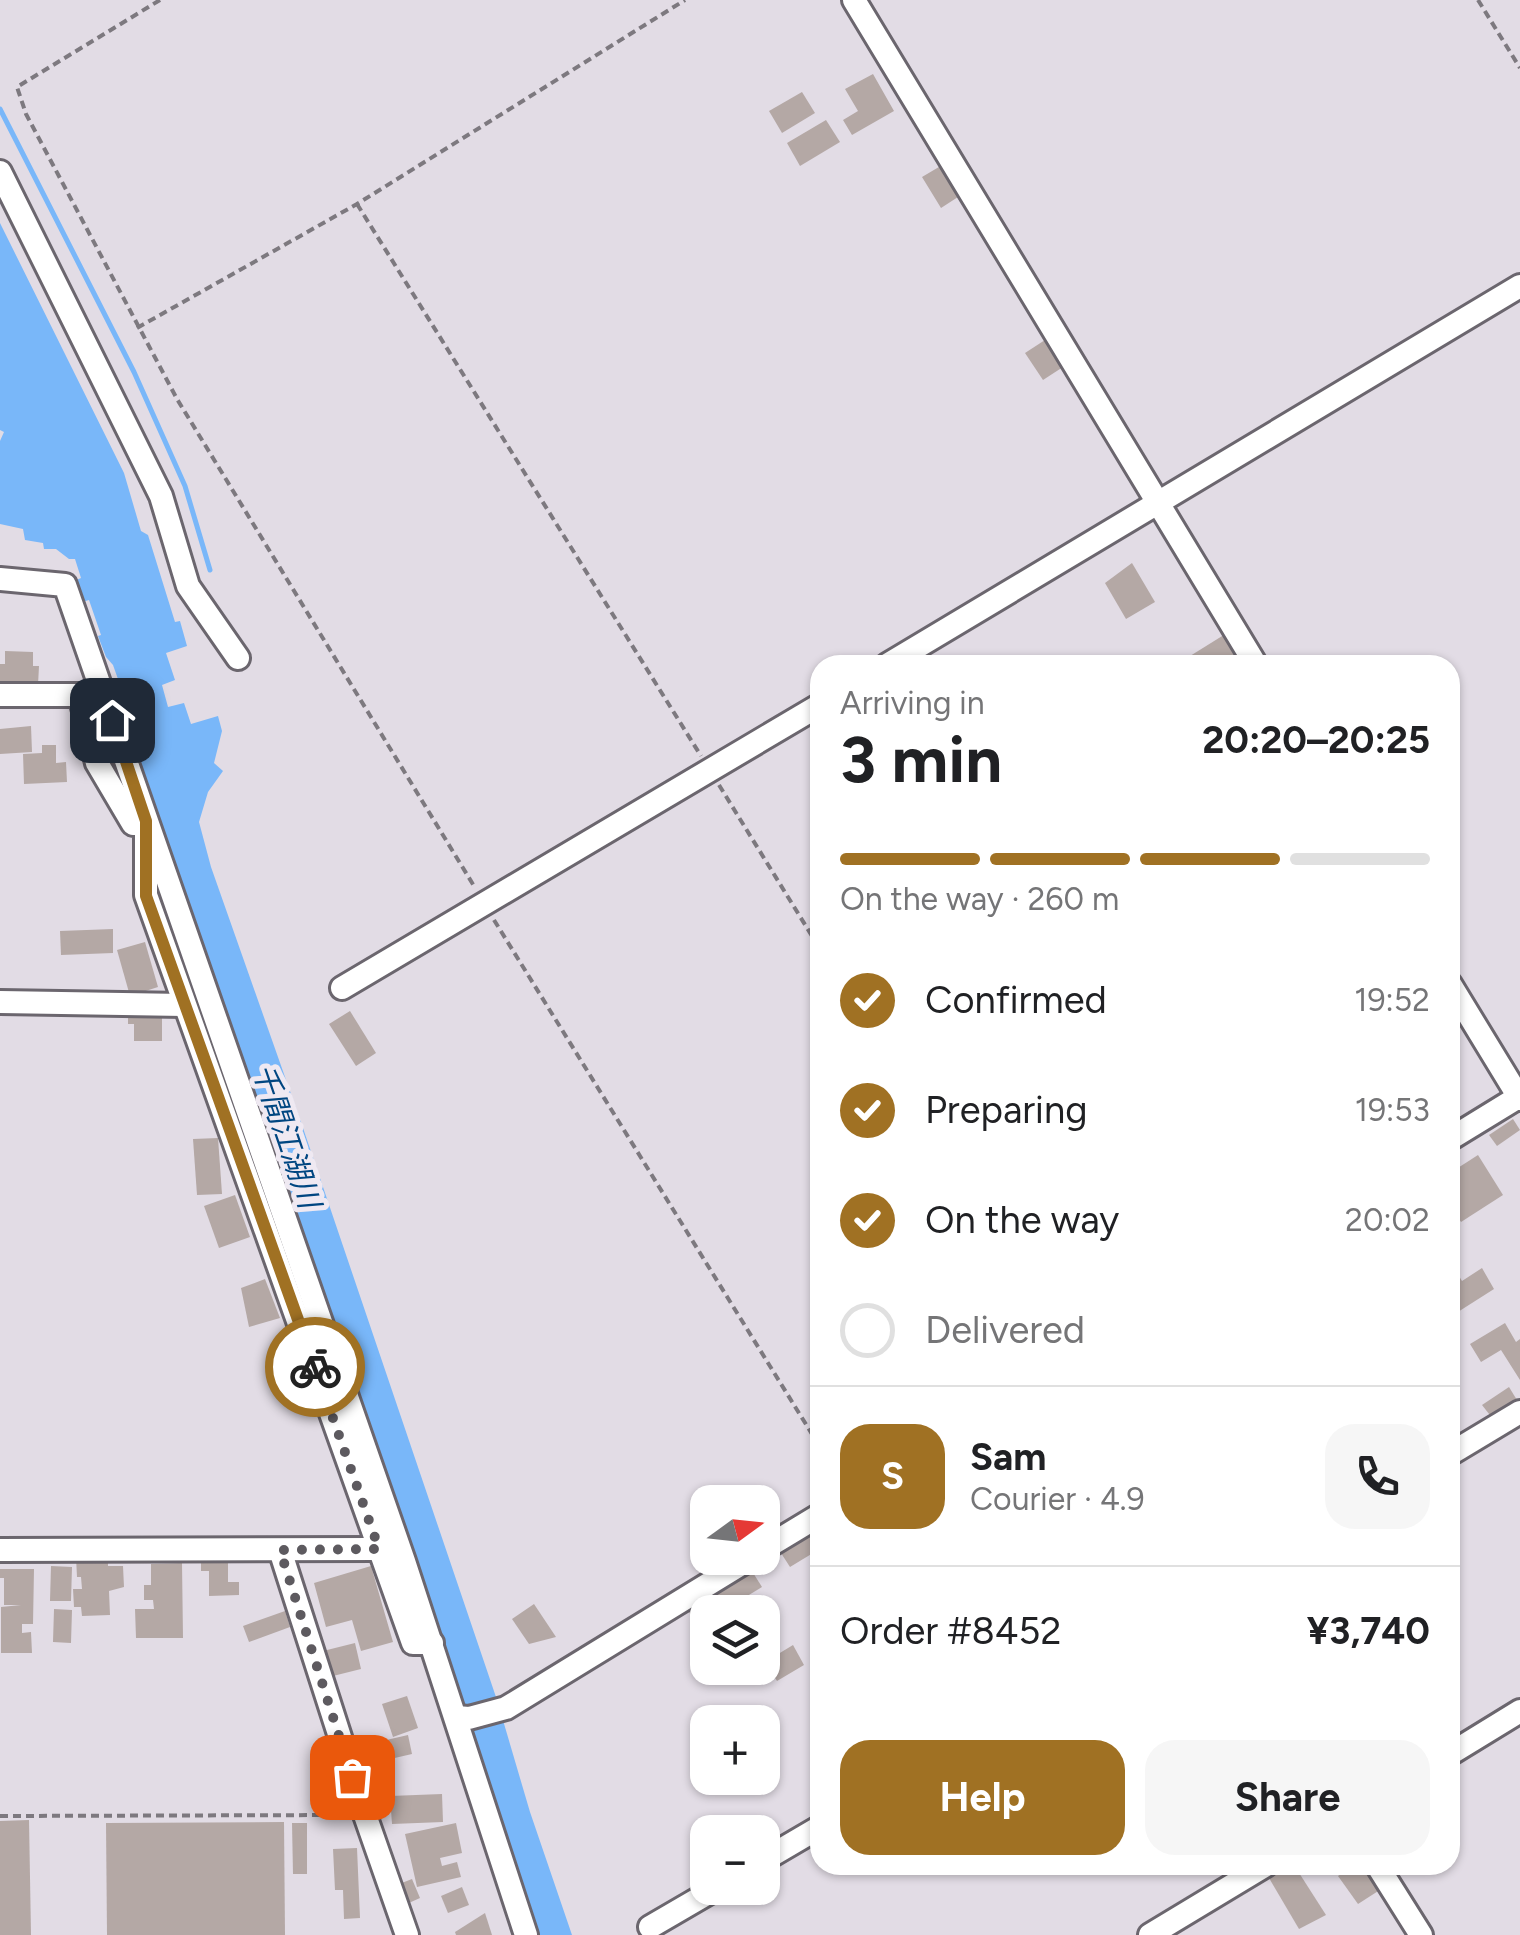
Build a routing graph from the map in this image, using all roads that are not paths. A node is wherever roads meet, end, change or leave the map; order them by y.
1 (854, 0) edge
2 (0, 172) edge
3 (1520, 286) edge
4 (1158, 502) junction
5 (0, 579) edge
6 (903, 655) edge
7 (1250, 655) edge
8 (238, 658) dead end
9 (0, 694) edge
10 (810, 711) edge
11 (146, 821) junction
12 (342, 988) dead end
13 (1460, 1000) edge
14 (0, 1002) edge
15 (184, 1005) junction
16 (1520, 1097) edge
17 (1460, 1133) edge
18 (1520, 1412) edge
19 (1460, 1448) edge
20 (810, 1521) edge
21 (780, 1539) edge
22 (379, 1549) junction
23 (0, 1550) edge
24 (280, 1550) junction
25 (723, 1575) edge
26 (432, 1644) junction
27 (1520, 1711) edge
28 (463, 1718) junction
29 (1460, 1748) edge
30 (810, 1833) edge
31 (780, 1850) edge
32 (1249, 1875) edge
33 (1382, 1875) edge
34 (690, 1903) edge
35 (650, 1927) dead end
36 (407, 1935) edge
37 (526, 1935) edge
38 (1150, 1935) edge
39 (1420, 1935) edge

1 - 4 street
2 - 8 street
3 - 4 street
4 - 6 street
4 - 7 street
5 - 11 street
9 - 11 street
10 - 12 street
11 - 15 street
11 - 26 street
13 - 16 street
14 - 15 street
15 - 22 street
16 - 17 street
18 - 19 street
20 - 21 street
22 - 24 street
22 - 26 street
23 - 24 street
24 - 36 street
25 - 28 street
26 - 28 street
27 - 29 street
28 - 37 street
30 - 31 street
32 - 38 street
33 - 39 street
34 - 35 street

